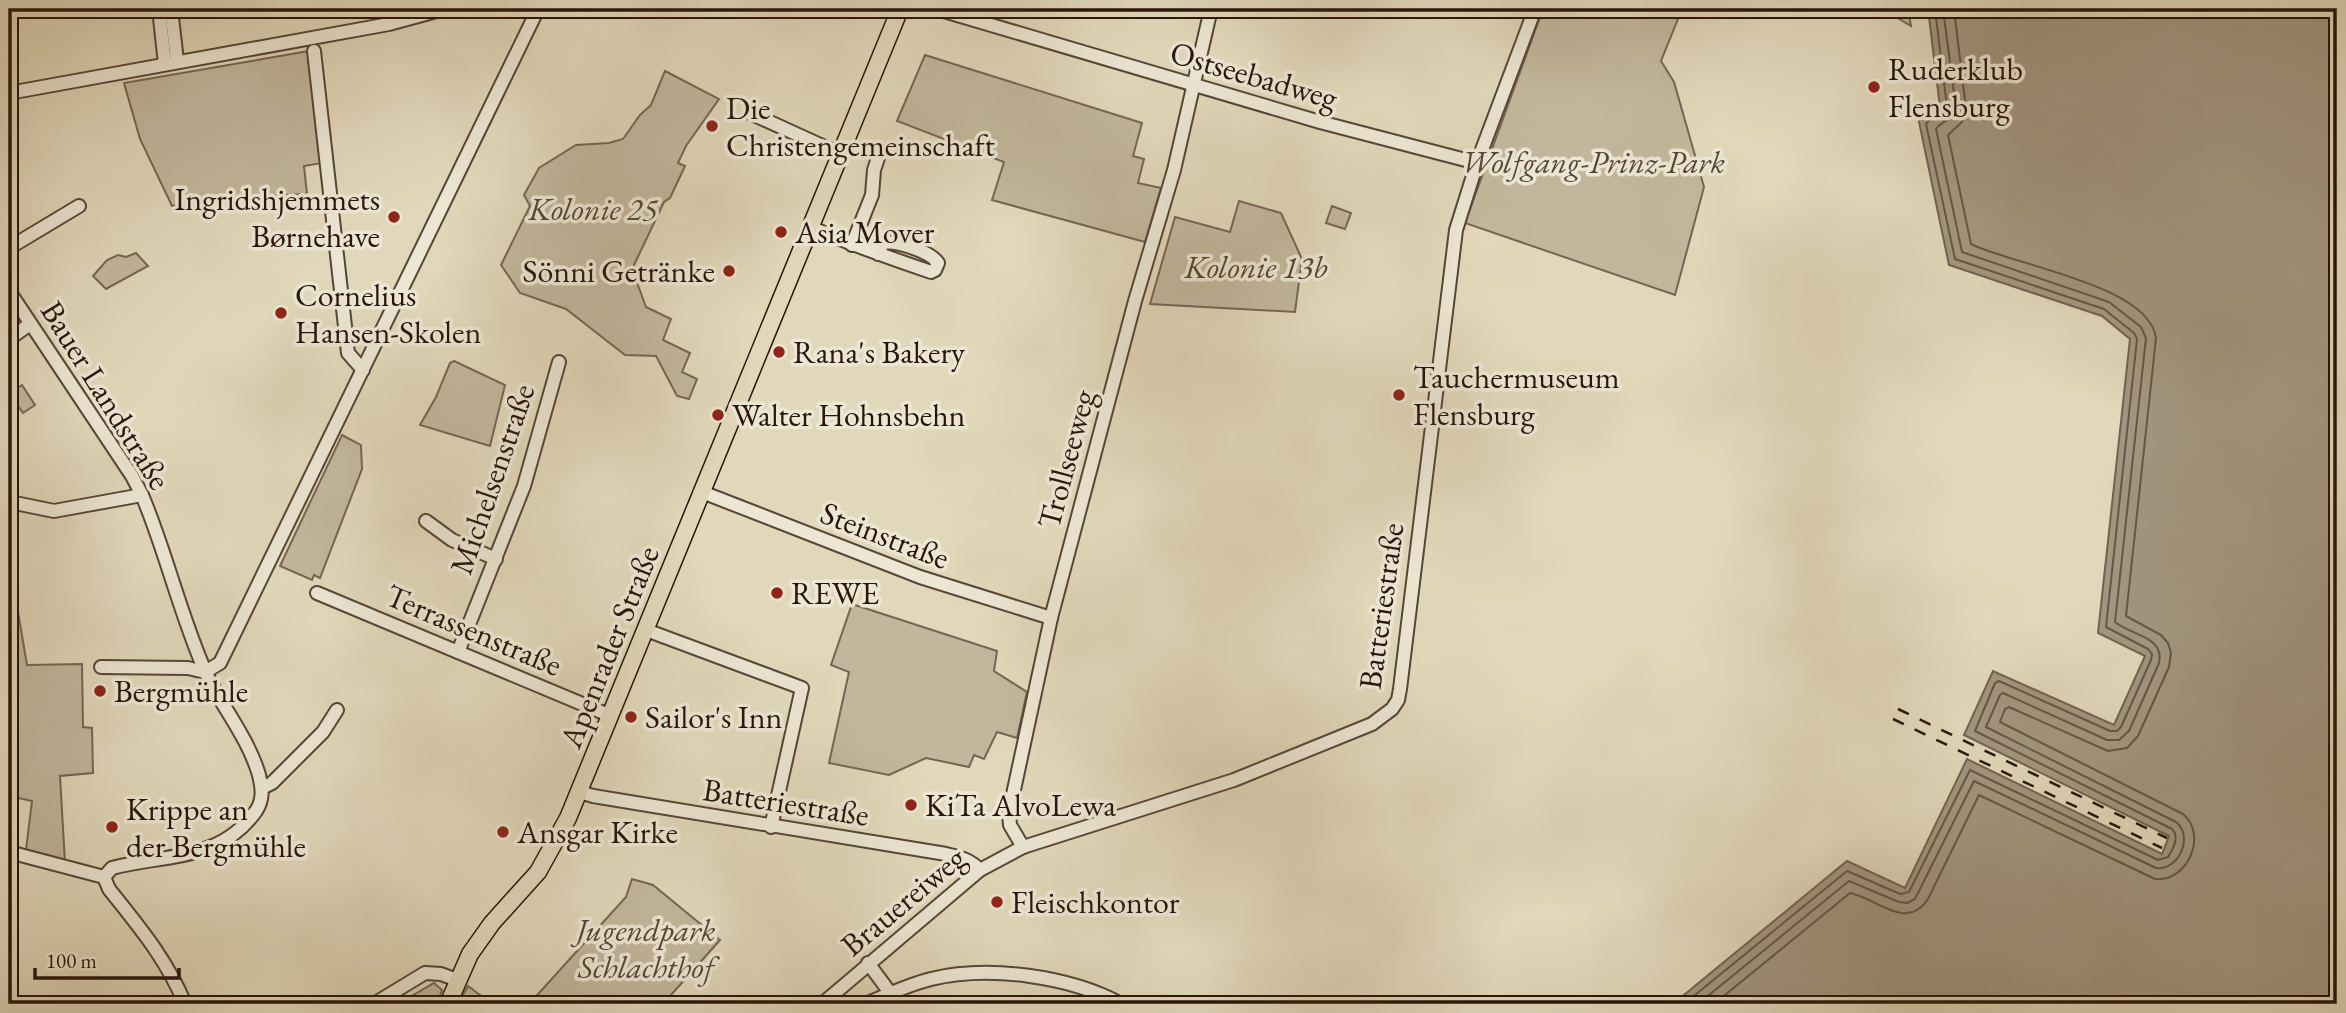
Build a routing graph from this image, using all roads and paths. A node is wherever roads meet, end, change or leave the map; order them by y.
1 (159, 9) edge
2 (171, 9) edge
3 (444, 9) edge
4 (538, 9) edge
5 (900, 9) edge
6 (937, 9) edge
7 (1211, 9) edge
8 (1535, 9) edge
9 (314, 51) dead end
10 (171, 62) junction
11 (1193, 84) junction
12 (9, 93) edge
13 (750, 113) dead end
14 (841, 154) junction
15 (878, 158) dead end
16 (1477, 163) junction
17 (79, 206) dead end
18 (810, 227) junction
19 (852, 245) junction
20 (9, 248) edge
21 (878, 254) dead end
22 (9, 292) edge
23 (30, 324) junction
24 (9, 339) edge
25 (559, 362) dead end
26 (363, 370) junction
27 (702, 492) junction
28 (142, 495) junction
29 (10, 502) edge
30 (426, 522) dead end
31 (496, 559) junction
32 (317, 593) dead end
33 (1051, 618) junction
34 (646, 630) junction
35 (458, 652) junction
36 (101, 667) dead end
37 (205, 671) junction
38 (337, 709) dead end
39 (611, 716) junction
40 (262, 788) junction
41 (580, 792) junction
42 (771, 827) junction
43 (1024, 847) junction
44 (9, 852) edge
45 (980, 870) junction
46 (104, 877) junction
47 (868, 963) junction
48 (457, 980) junction
49 (891, 994) junction
50 (185, 1004) edge
51 (374, 1004) edge
52 (448, 1004) edge
53 (822, 1004) edge
54 (866, 1004) edge
55 (1121, 1004) edge

1 - 10 street
2 - 10 street
3 - 10 street
4 - 26 street
5 - 14 main road, Apenrader Straße
6 - 11 street, Ostseebadweg
7 - 11 street, Trollseeweg
8 - 16 street, Batteriestraße
9 - 26 street
10 - 12 street
11 - 16 street, Ostseebadweg
11 - 33 street, Trollseeweg
13 - 14 street
14 - 18 main road, Apenrader Straße
15 - 19 street
16 - 43 street, Batteriestraße
17 - 20 street
18 - 19 street
18 - 27 main road, Apenrader Straße
19 - 21 street
22 - 23 street, Bauer Landstraße
23 - 24 street
23 - 28 street, Bauer Landstraße
25 - 31 street, Michelsenstraße
26 - 37 street
27 - 33 street, Steinstraße
27 - 34 main road, Apenrader Straße
28 - 29 street
28 - 37 street, Bauer Landstraße
30 - 31 street
31 - 35 street, Michelsenstraße
32 - 35 street, Terrassenstraße
33 - 43 street, Trollseeweg
34 - 39 main road, Apenrader Straße
34 - 42 street
35 - 39 street, Terrassenstraße
36 - 37 street
37 - 40 street, Bauer Landstraße
38 - 40 street
39 - 41 main road, Apenrader Straße
40 - 46 street
41 - 42 street, Batteriestraße
41 - 48 main road, Apenrader Straße
42 - 45 street, Batteriestraße
43 - 45 street, Brauereiweg
44 - 46 street
45 - 47 street, Brauereiweg
46 - 50 street
47 - 49 street
47 - 53 street, Brauereiweg
48 - 51 street
48 - 52 main road, Apenrader Straße
49 - 54 street
49 - 55 street

